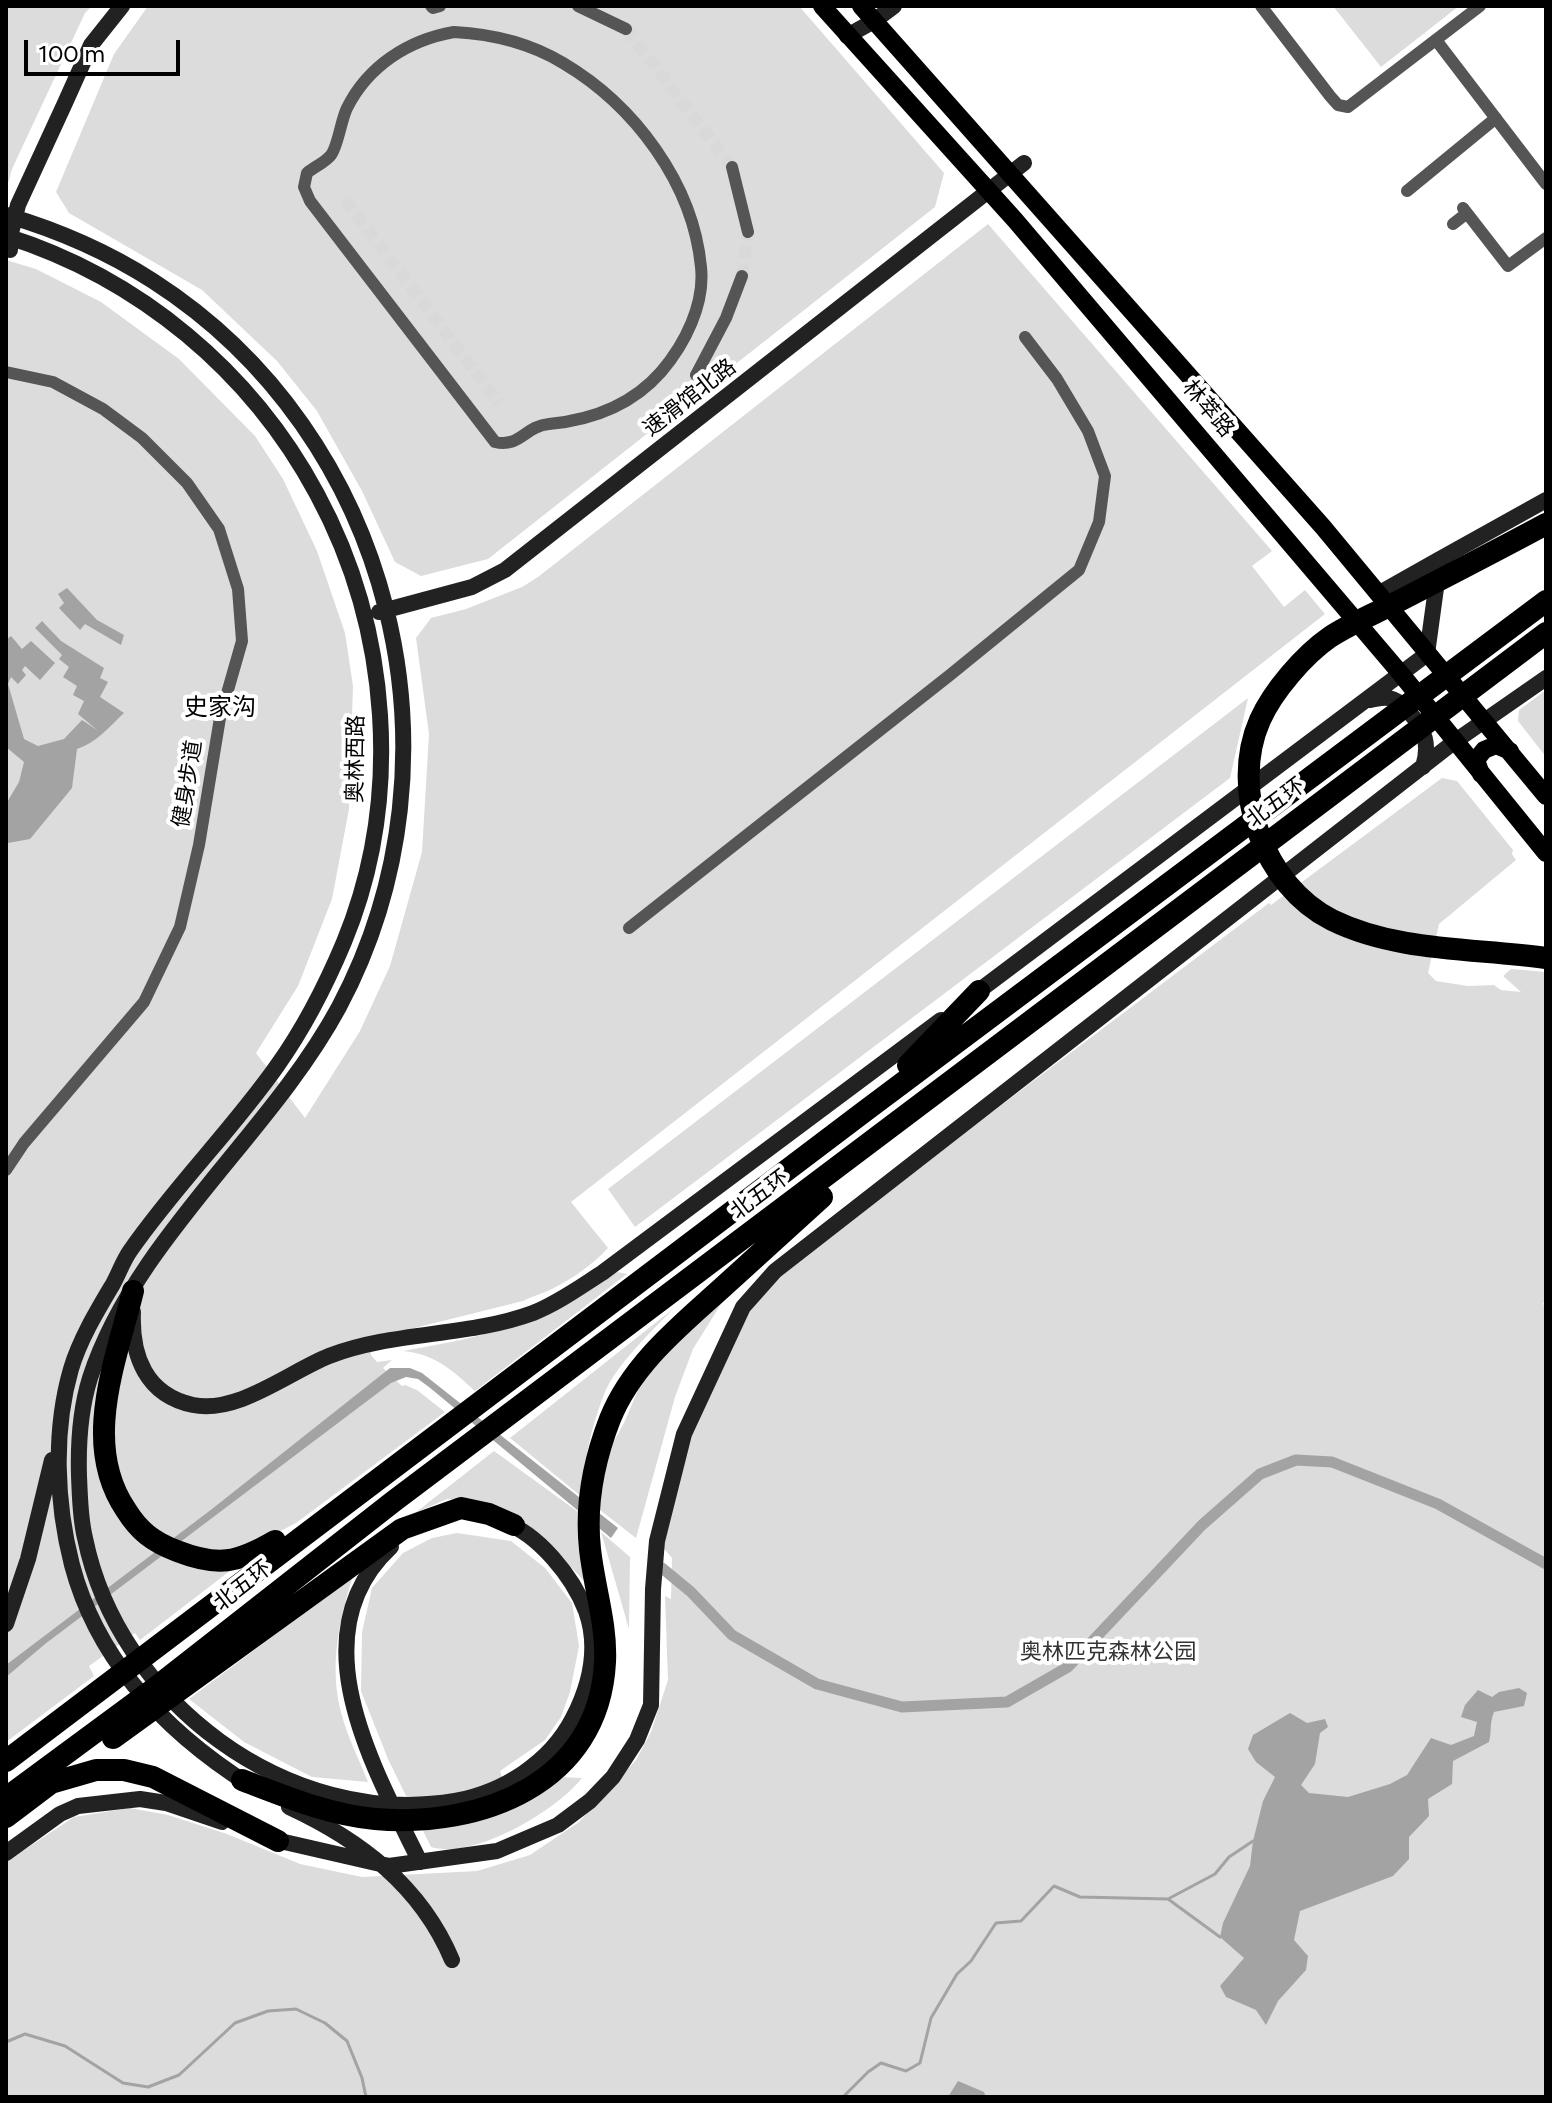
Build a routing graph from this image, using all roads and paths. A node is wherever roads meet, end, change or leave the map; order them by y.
1 (122, 6) edge
2 (431, 6) edge
3 (440, 6) edge
4 (578, 6) edge
5 (894, 6) edge
6 (1261, 6) edge
7 (1480, 6) edge
8 (825, 7) edge
9 (869, 11) edge
10 (626, 29) tunnel mouth
11 (844, 38) junction
12 (1436, 40) junction
13 (894, 43) junction
14 (872, 63) junction
15 (1496, 118) junction
16 (984, 143) junction
17 (335, 146) joint
18 (962, 161) junction
19 (732, 167) tunnel mouth
20 (1017, 169) junction
21 (1546, 184) edge
22 (990, 191) junction
23 (1407, 191) dead end
24 (1035, 201) junction
25 (11, 216) edge
26 (1015, 220) junction
27 (1453, 224) dead end
28 (748, 232) tunnel mouth
29 (1546, 238) edge
30 (9, 241) edge
31 (742, 276) tunnel mouth
32 (1025, 337) dead end
33 (6, 372) edge
34 (696, 375) dead end
35 (1546, 500) edge
36 (1541, 527) edge
37 (1440, 559) junction
38 (1378, 594) junction
39 (1546, 601) edge
40 (386, 610) junction
41 (362, 615) junction
42 (1402, 624) junction
43 (1546, 633) edge
44 (1374, 642) junction
45 (1427, 654) junction
46 (1401, 674) junction
47 (1546, 678) edge
48 (1364, 701) junction
49 (1484, 721) junction
50 (1454, 742) junction
51 (1510, 751) junction
52 (1423, 767) junction
53 (1481, 774) junction
54 (1546, 796) edge
55 (1546, 853) edge
56 (629, 928) dead end
57 (1546, 958) edge
58 (979, 991) junction
59 (921, 1106) junction
60 (865, 1111) junction
61 (6, 1170) edge
62 (133, 1291) junction
63 (65, 1397) junction
64 (361, 1491) junction
65 (514, 1525) junction
66 (6, 1624) edge
67 (6, 1761) edge
68 (542, 1770) junction
69 (242, 1780) junction
70 (51, 1783) junction
71 (6, 1798) edge
72 (6, 1817) edge
73 (278, 1841) junction
74 (6, 1853) edge
75 (420, 1862) junction
76 (452, 1960) dead end

1 - 25 main road
2 - 3 street
4 - 10 street
5 - 9 main road
6 - 12 street
7 - 12 street
8 - 11 main road, 林萃路
9 - 11 main road
9 - 13 main road, 林萃路
11 - 14 main road, 林萃路
12 - 15 street
13 - 14 main road
13 - 16 main road, 林萃路
14 - 18 main road, 林萃路
15 - 21 street
15 - 23 street
16 - 18 main road
16 - 20 main road, 林萃路
17 - 17 street
18 - 22 main road, 林萃路
19 - 28 street
20 - 22 main road, 速滑馆北路
20 - 24 main road, 林萃路
22 - 26 main road, 林萃路
22 - 40 main road, 速滑馆北路
24 - 26 main road
24 - 38 main road, 林萃路
25 - 30 main road
25 - 40 main road, 奥林西路
26 - 44 main road, 林萃路
27 - 29 street
30 - 41 main road, 奥林西路
31 - 34 street
32 - 56 street
33 - 61 street, 健身步道
35 - 37 main road
36 - 57 highway
37 - 38 main road
37 - 45 main road
38 - 42 main road, 林萃路
39 - 60 highway, 北五环
40 - 41 main road, 速滑馆北路
40 - 62 main road, 奥林西路
41 - 63 main road, 奥林西路
42 - 44 main road
42 - 45 main road, 林萃路
43 - 59 highway, 北五环
44 - 46 main road, 林萃路
45 - 46 main road
45 - 49 main road, 林萃路
46 - 48 main road
46 - 50 main road, 林萃路
47 - 49 main road
48 - 52 main road
48 - 58 main road
49 - 50 main road
49 - 51 main road, 林萃路
50 - 52 main road
50 - 53 main road, 林萃路
51 - 53 main road
51 - 54 main road, 林萃路
52 - 75 main road
53 - 55 main road, 林萃路
58 - 60 highway
58 - 62 main road
59 - 68 highway
59 - 71 highway, 北五环
60 - 64 highway, 北五环
62 - 64 highway
62 - 68 main road, 奥林西路
63 - 66 main road
63 - 69 main road
64 - 67 highway, 北五环
65 - 68 main road, 奥林西路
65 - 70 highway
65 - 75 main road
68 - 69 highway
69 - 76 main road
70 - 72 highway
70 - 73 highway
73 - 74 main road
73 - 75 main road

